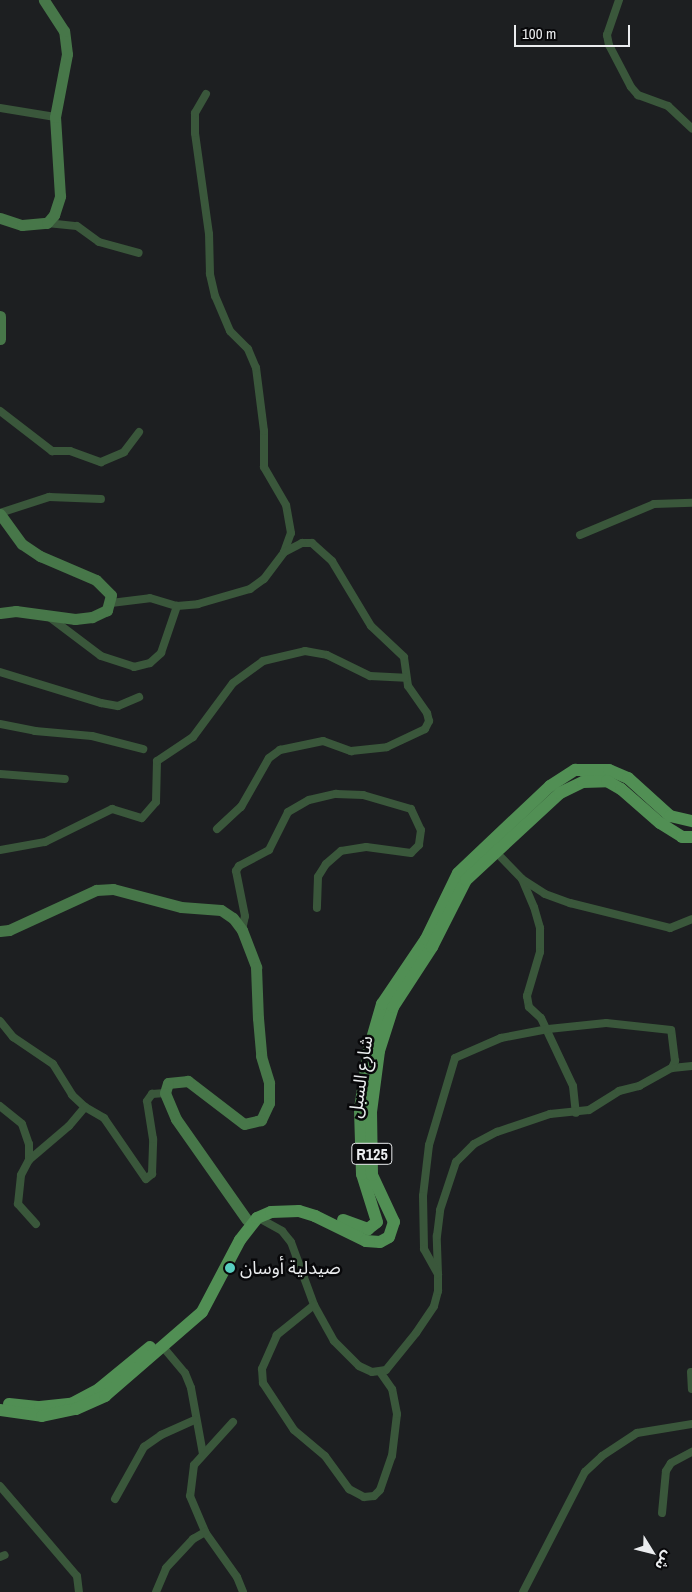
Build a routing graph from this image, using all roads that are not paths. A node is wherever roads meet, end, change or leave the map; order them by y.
1 (44, 0) edge
2 (619, 0) edge
3 (206, 94) dead end
4 (0, 108) edge
5 (55, 117) junction
6 (692, 128) edge
7 (0, 218) edge
8 (47, 223) junction
9 (139, 253) dead end
10 (0, 316) edge
11 (0, 339) edge
12 (0, 411) edge
13 (139, 432) dead end
14 (101, 499) dead end
15 (692, 503) edge
16 (0, 513) edge
17 (580, 535) dead end
18 (284, 552) junction
19 (111, 603) junction
20 (176, 606) junction
21 (0, 613) edge
22 (47, 616) junction
23 (0, 672) edge
24 (405, 678) junction
25 (139, 697) dead end
26 (0, 724) edge
27 (142, 749) dead end
28 (0, 774) edge
29 (65, 779) dead end
30 (692, 821) edge
31 (217, 829) dead end
32 (692, 837) edge
33 (490, 848) junction
34 (0, 850) edge
35 (522, 879) junction
36 (317, 908) dead end
37 (692, 919) edge
38 (242, 930) junction
39 (0, 931) edge
40 (0, 1021) edge
41 (548, 1029) junction
42 (692, 1066) edge
43 (672, 1068) junction
44 (165, 1093) junction
45 (0, 1106) edge
46 (85, 1107) junction
47 (576, 1113) junction
48 (29, 1160) junction
49 (253, 1217) junction
50 (36, 1224) dead end
51 (438, 1274) junction
52 (314, 1305) junction
53 (163, 1347) junction
54 (380, 1372) junction
55 (691, 1372) edge
56 (692, 1390) edge
57 (0, 1402) edge
58 (0, 1410) edge
59 (195, 1420) junction
60 (233, 1422) dead end
61 (692, 1424) edge
62 (692, 1452) edge
63 (203, 1454) junction
64 (0, 1486) edge
65 (115, 1499) dead end
66 (662, 1513) dead end
67 (205, 1532) junction
68 (78, 1592) edge
69 (156, 1592) edge
70 (243, 1592) edge
71 (523, 1592) edge

1 - 5 street
2 - 6 street
3 - 18 street
4 - 5 street
5 - 8 street
7 - 8 street
8 - 9 street
10 - 11 street
12 - 13 street
14 - 16 street
15 - 17 street
16 - 19 street
18 - 20 street
18 - 24 street
19 - 20 street
19 - 22 street
20 - 22 street
21 - 22 street
23 - 25 street
24 - 31 street
24 - 34 street
26 - 27 street
28 - 29 street
30 - 33 main road, شارع السبل / R125
32 - 33 main road, شارع السبل / R125
33 - 35 street
33 - 49 main road, شارع السبل / R125
33 - 49 main road, شارع السبل / R125
35 - 37 street
35 - 41 street
36 - 38 street
38 - 39 street
38 - 44 street
40 - 46 street
41 - 43 street
41 - 47 street
41 - 51 street
42 - 43 street
43 - 47 street
44 - 46 street
44 - 49 street
45 - 48 street
46 - 48 street
47 - 51 street
48 - 50 street
49 - 52 street
49 - 53 main road
49 - 57 main road
51 - 54 street
52 - 54 street
52 - 54 street
53 - 58 main road
53 - 59 street
55 - 56 street
59 - 63 street
59 - 65 street
60 - 63 street
61 - 71 street
62 - 66 street
63 - 67 street
64 - 68 street
67 - 69 street
67 - 70 street

